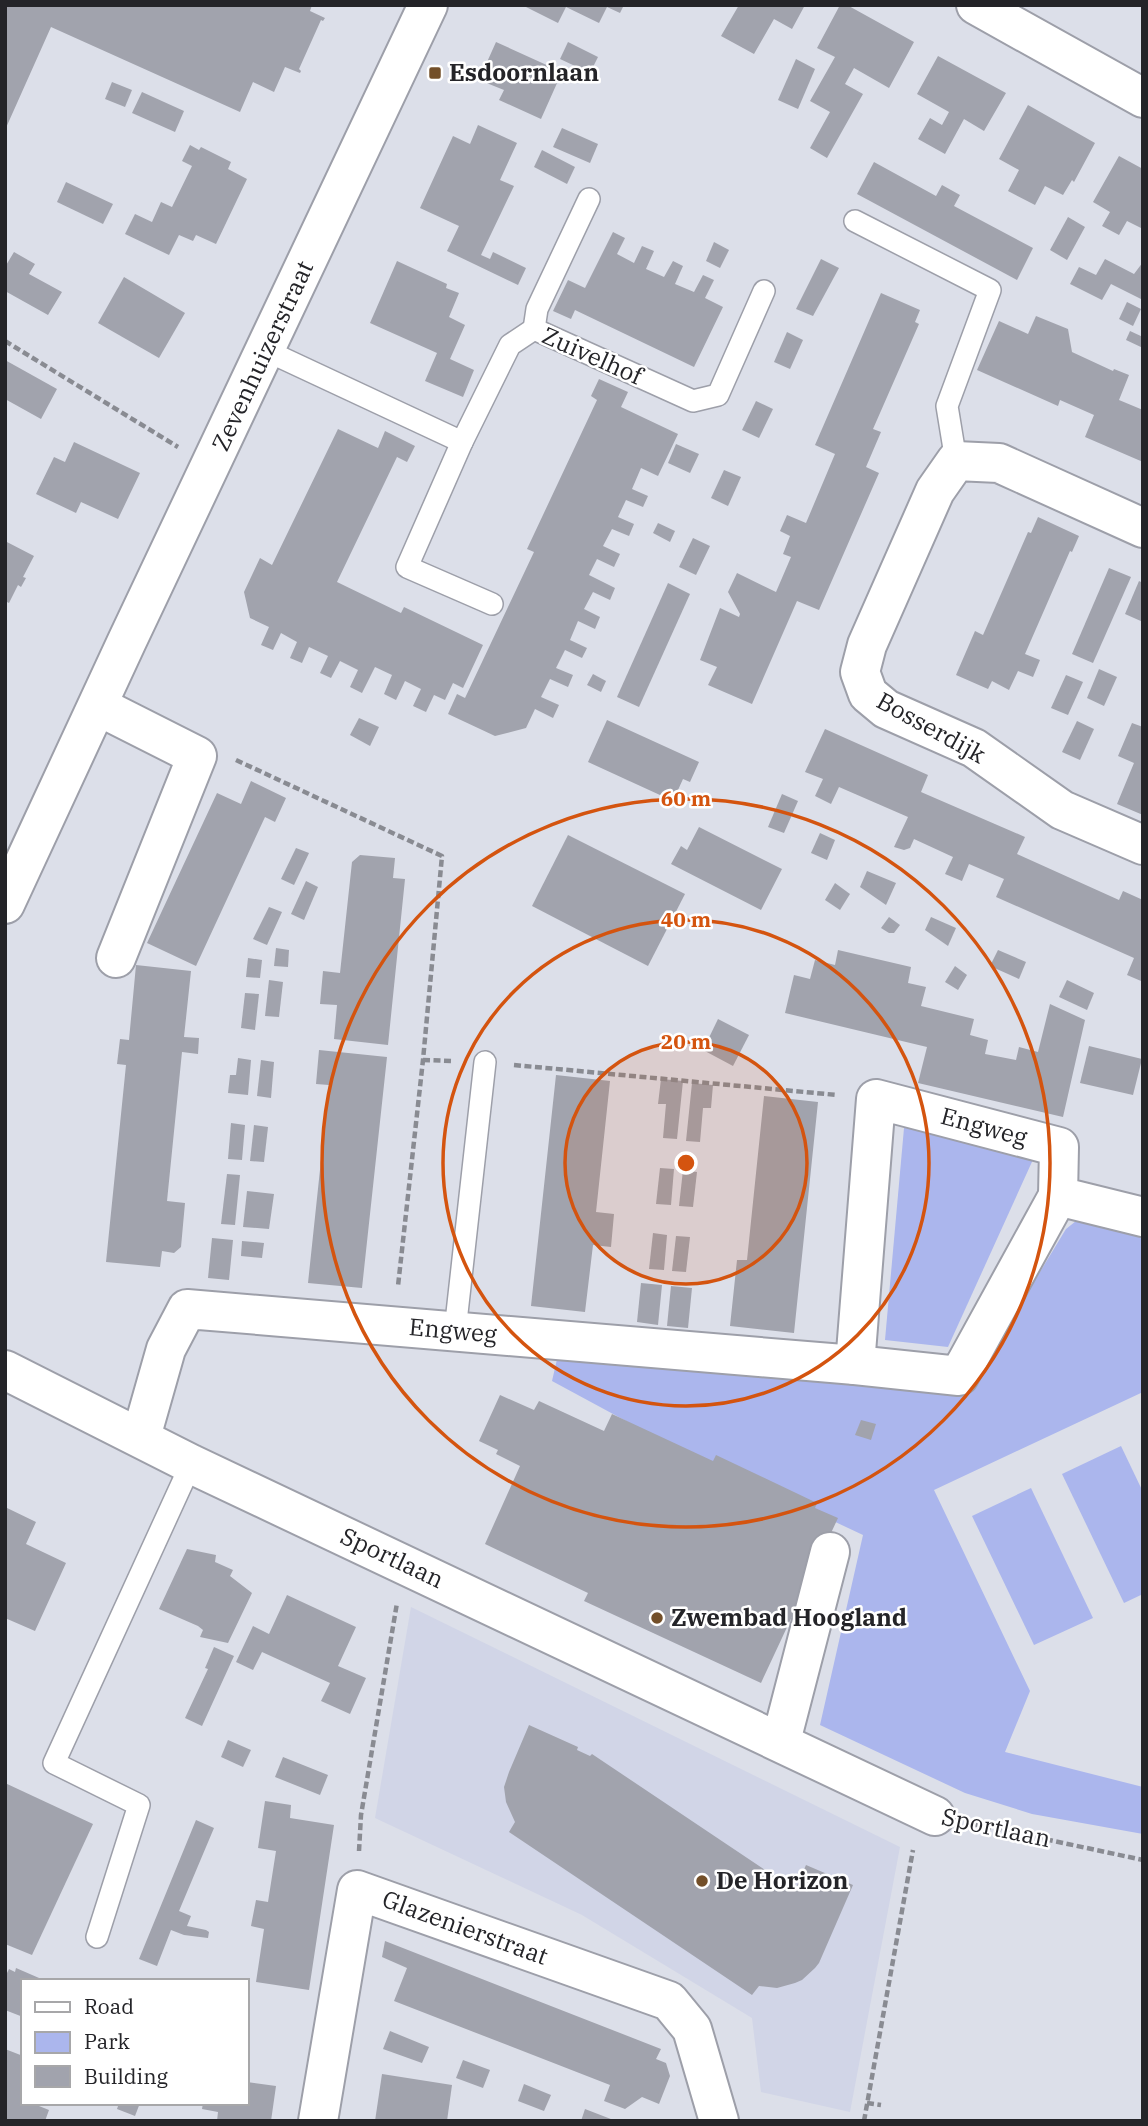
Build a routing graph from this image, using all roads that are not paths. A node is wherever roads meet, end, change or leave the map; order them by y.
1 (428, 5) edge
2 (976, 5) edge
3 (1143, 98) edge
4 (589, 199) dead end
5 (855, 221) dead end
6 (764, 291) dead end
7 (534, 330) junction
8 (265, 350) junction
9 (462, 442) junction
10 (956, 461) junction
11 (1143, 528) edge
12 (492, 604) dead end
13 (98, 706) junction
14 (1143, 845) edge
15 (10, 883) edge
16 (116, 958) dead end
17 (485, 1062) road end
18 (1058, 1196) junction
19 (1143, 1217) edge
20 (455, 1331) junction
21 (855, 1365) junction
22 (5, 1370) edge
23 (141, 1437) junction
24 (191, 1464) junction
25 (830, 1552) dead end
26 (780, 1741) junction
27 (928, 1812) road end
28 (97, 1937) dead end
29 (318, 2121) edge
30 (719, 2121) edge

1 - 8 street, Zevenhuizerstraat
2 - 3 street
4 - 7 lane
5 - 10 lane
6 - 7 lane, Zuivelhof
7 - 9 lane, Zuivelhof
8 - 9 lane
8 - 13 street, Zevenhuizerstraat
9 - 12 lane, Zuivelhof
10 - 11 street
10 - 14 street, Bosserdijk
13 - 15 street, Zevenhuizerstraat
13 - 16 street
17 - 20 lane
18 - 19 street
18 - 21 street, Engweg
18 - 21 street, Engweg
20 - 21 street, Engweg
20 - 23 street, Engweg
22 - 23 street, Sportlaan
23 - 24 street, Sportlaan
24 - 26 street, Sportlaan
24 - 28 lane
25 - 26 street
26 - 27 street, Sportlaan
29 - 30 street, Glazenierstraat

